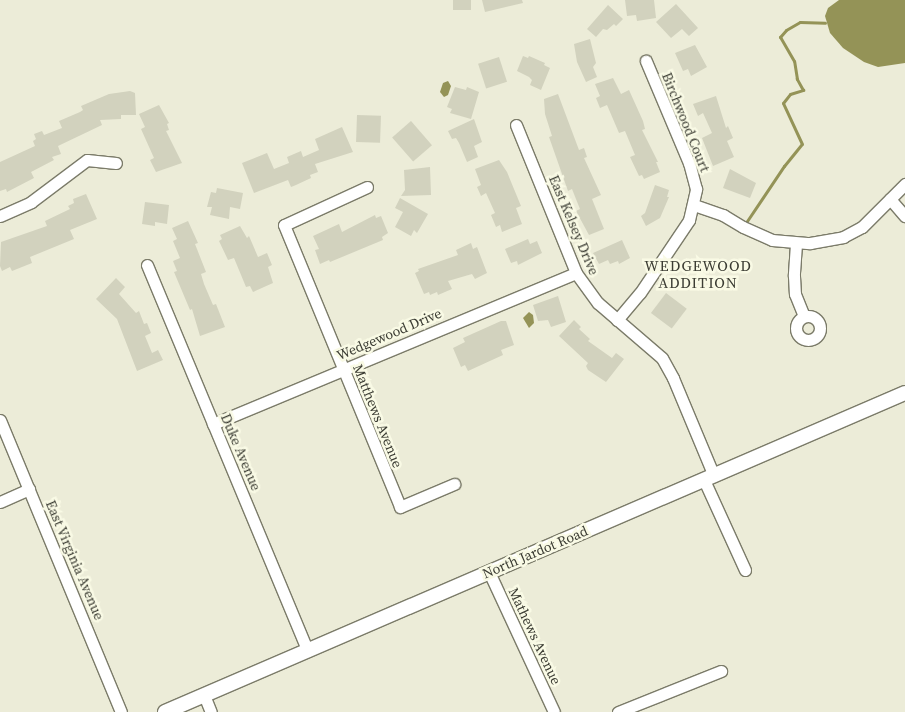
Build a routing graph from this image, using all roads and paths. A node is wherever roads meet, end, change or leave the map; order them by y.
1 (646, 61) dead end
2 (516, 125) dead end
3 (116, 163) dead end
4 (905, 184) edge
5 (366, 187) dead end
6 (890, 199) junction
7 (694, 205) junction
8 (0, 216) edge
9 (905, 216) edge
10 (796, 244) junction
11 (147, 265) dead end
12 (576, 273) junction
13 (804, 316) dead end
14 (617, 320) junction
15 (343, 369) junction
16 (905, 393) edge
17 (0, 420) edge
18 (213, 424) junction
19 (709, 478) junction
20 (454, 484) dead end
21 (29, 489) junction
22 (0, 502) edge
23 (745, 570) dead end
24 (489, 572) junction
25 (308, 651) junction
26 (721, 671) dead end
27 (204, 695) junction
28 (121, 712) edge
29 (165, 712) edge
30 (211, 712) edge
31 (554, 712) edge
32 (618, 712) edge

1 - 7 street, Birchwood Court
2 - 12 street, East Kelsey Drive
3 - 8 street
4 - 6 street
5 - 15 street, Matthews Avenue
6 - 9 street
6 - 10 street
7 - 10 street
7 - 14 street, Birchwood Court
10 - 13 street
11 - 18 street, Duke Avenue
12 - 14 street, East Kelsey Drive
12 - 15 street, Wedgewood Drive
14 - 19 street, East Kelsey Drive
15 - 18 street, Wedgewood Drive
15 - 20 street, Matthews Avenue
16 - 19 main road, North Jardot Road
17 - 21 street, East Virginia Avenue
18 - 25 street, Duke Avenue
19 - 23 street, East Kelsey Drive
19 - 24 main road, North Jardot Road
21 - 22 street
21 - 28 street, East Virginia Avenue
24 - 25 main road, North Jardot Road
24 - 31 street, Mathews Avenue
25 - 27 main road, North Jardot Road
26 - 32 street
27 - 29 main road, North Jardot Road
27 - 30 street

